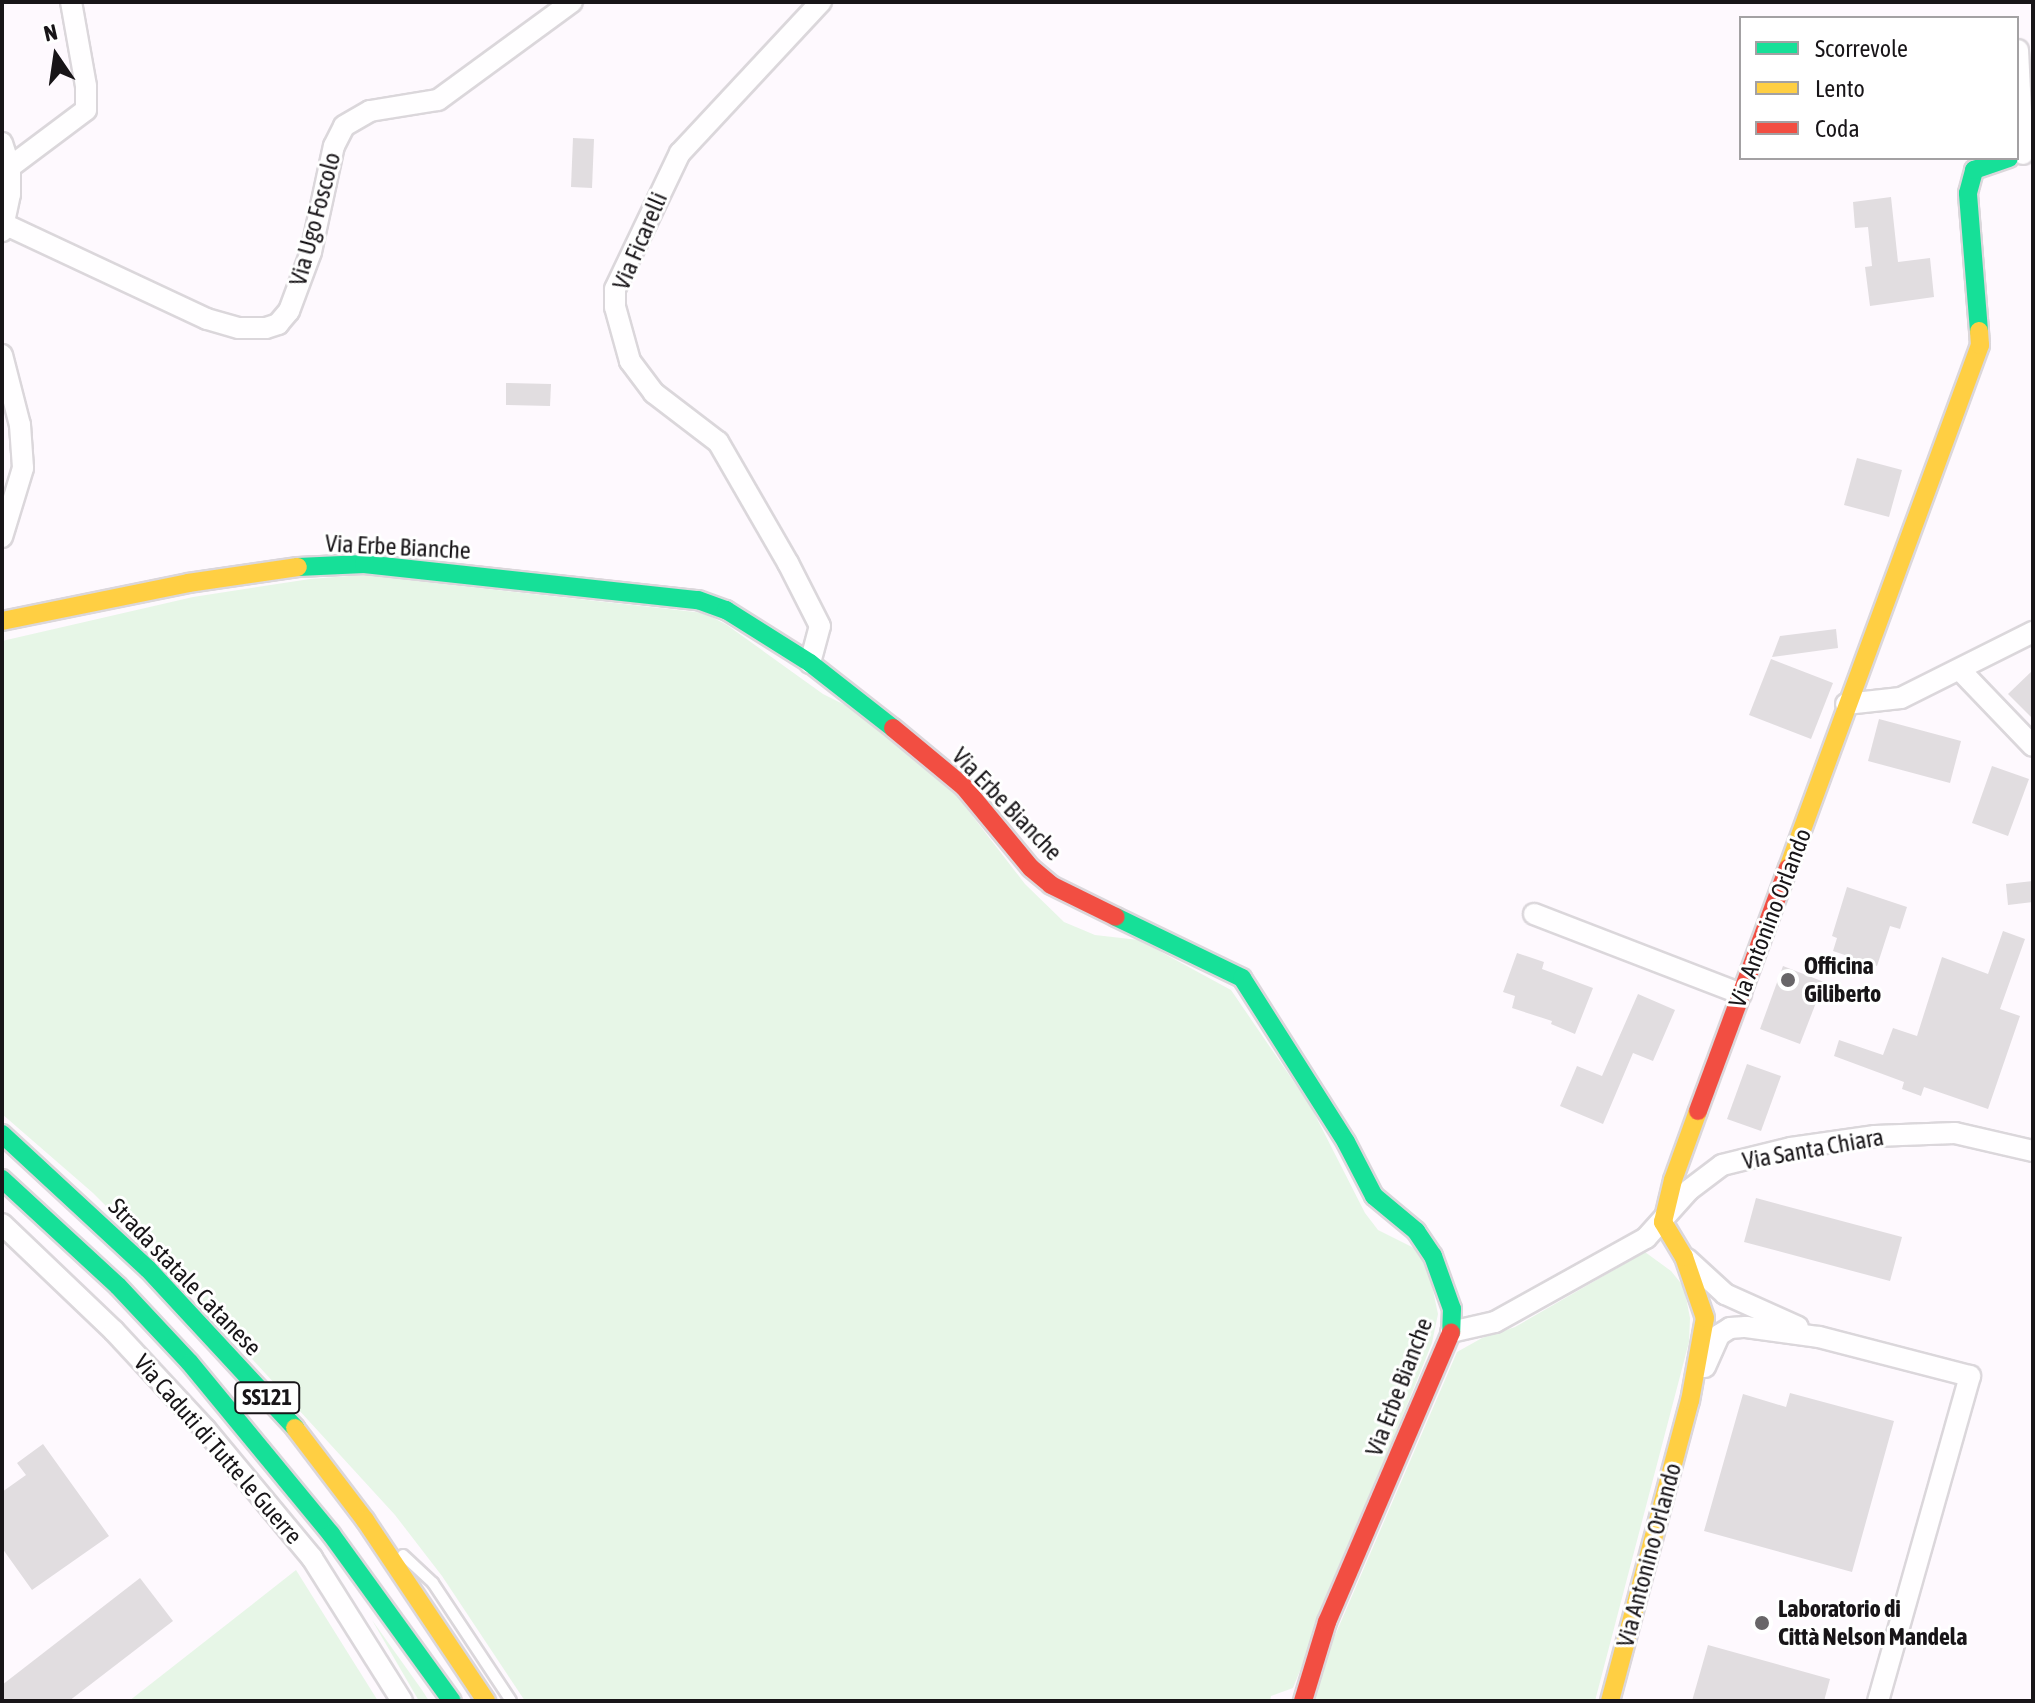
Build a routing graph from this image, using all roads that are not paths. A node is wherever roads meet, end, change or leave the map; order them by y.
1 (71, 2) edge
2 (572, 2) edge
3 (821, 2) edge
4 (2019, 85) edge
5 (2, 143) edge
6 (2021, 155) edge
7 (2005, 160) edge
8 (10, 167) junction
9 (3, 227) edge
10 (2, 355) edge
11 (2, 537) edge
12 (2, 621) edge
13 (2033, 632) edge
14 (810, 663) junction
15 (1960, 670) junction
16 (1846, 704) junction
17 (2033, 746) edge
18 (1534, 914) dead end
19 (1741, 994) junction
20 (2, 1134) edge
21 (2033, 1151) edge
22 (2, 1179) edge
23 (1663, 1222) junction
24 (2, 1224) edge
25 (1684, 1257) junction
26 (1451, 1332) junction
27 (1819, 1337) junction
28 (1688, 1408) junction
29 (365, 1520) junction
30 (402, 1701) edge
31 (452, 1701) edge
32 (486, 1701) edge
33 (511, 1701) edge
34 (1303, 1701) edge
35 (1610, 1701) edge
36 (1878, 1701) edge

1 - 8 street
2 - 9 street, Via Ugo Foscolo
3 - 14 street, Via Ficarelli
4 - 6 street
5 - 8 street
7 - 16 street, Via Antonino Orlando
8 - 9 street
10 - 11 street
12 - 14 street, Via Erbe Bianche
13 - 15 street
14 - 26 street, Via Erbe Bianche
15 - 16 street
15 - 17 street
16 - 19 street, Via Antonino Orlando
18 - 19 street
19 - 23 street, Via Antonino Orlando
20 - 29 street, Strada statale Catanese / SS121
21 - 23 street, Via Santa Chiara
22 - 31 street, SS121
23 - 25 street, Via Antonino Orlando
23 - 26 street, Via Santa Chiara
24 - 30 street, Via Caduti di Tutte le Guerre
25 - 27 street
25 - 28 street, Via Antonino Orlando
26 - 34 street, Via Erbe Bianche
27 - 28 street
27 - 36 street
28 - 35 street, Via Antonino Orlando
29 - 32 street, Strada statale Catanese / SS121
29 - 33 lane

